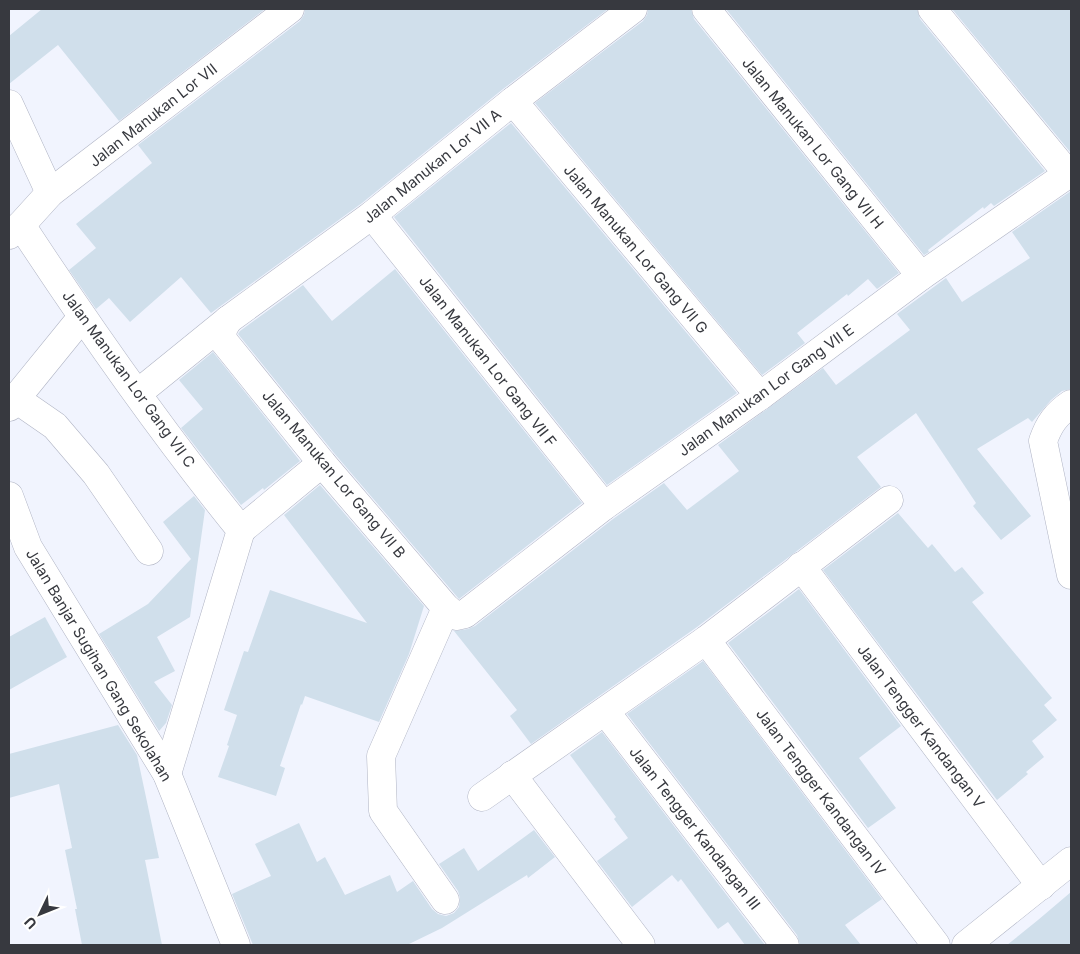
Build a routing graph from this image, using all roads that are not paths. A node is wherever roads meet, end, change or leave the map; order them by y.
1 (290, 9) edge
2 (633, 9) edge
3 (706, 9) edge
4 (932, 9) edge
5 (513, 101) junction
6 (9, 104) edge
7 (1070, 173) edge
8 (50, 194) junction
9 (372, 215) junction
10 (15, 230) edge
11 (921, 276) junction
12 (82, 317) junction
13 (228, 320) junction
14 (138, 393) junction
15 (760, 396) junction
16 (12, 403) edge
17 (1071, 404) edge
18 (322, 463) junction
19 (9, 496) edge
20 (889, 500) dead end
21 (604, 506) junction
22 (242, 530) junction
23 (149, 551) dead end
24 (801, 566) junction
25 (1071, 575) edge
26 (455, 611) junction
27 (706, 640) junction
28 (605, 711) junction
29 (167, 774) junction
30 (512, 775) junction
31 (482, 797) dead end
32 (1071, 861) edge
33 (1041, 886) junction
34 (445, 900) dead end
35 (236, 945) edge
36 (641, 945) edge
37 (785, 945) edge
38 (936, 945) edge
39 (966, 945) edge

1 - 8 street, Jalan Manukan Lor VII
2 - 5 street, Jalan Manukan Lor VII A
3 - 11 street, Jalan Manukan Lor Gang VII H
4 - 7 street
5 - 9 street, Jalan Manukan Lor VII A
5 - 15 street, Jalan Manukan Lor Gang VII G
6 - 8 street
7 - 11 street, Jalan Manukan Lor Gang VII E
8 - 10 street, Jalan Manukan Lor VII
9 - 13 street, Jalan Manukan Lor VII A
9 - 21 street, Jalan Manukan Lor Gang VII F
10 - 12 street, Jalan Manukan Lor Gang VII C
11 - 15 street, Jalan Manukan Lor Gang VII E
12 - 14 street, Jalan Manukan Lor Gang VII C
12 - 16 street
13 - 14 street, Jalan Manukan Lor VII A
13 - 18 street, Jalan Manukan Lor Gang VII B
14 - 22 street, Jalan Manukan Lor Gang VII C
15 - 21 street, Jalan Manukan Lor Gang VII E
16 - 23 street
17 - 25 street
18 - 22 street
18 - 26 street, Jalan Manukan Lor Gang VII B
19 - 29 street, Jalan Banjar Sugihan Gang Sekolahan
20 - 24 street
21 - 26 street, Jalan Manukan Lor Gang VII E
22 - 29 street
24 - 27 street
24 - 33 street, Jalan Tengger Kandangan V
26 - 34 street
27 - 28 street
27 - 38 street, Jalan Tengger Kandangan IV
28 - 30 street
28 - 37 street, Jalan Tengger Kandangan III
29 - 35 street, Jalan Banjar Sugihan Gang Sekolahan
30 - 31 street
30 - 36 street
32 - 33 street
33 - 39 street

